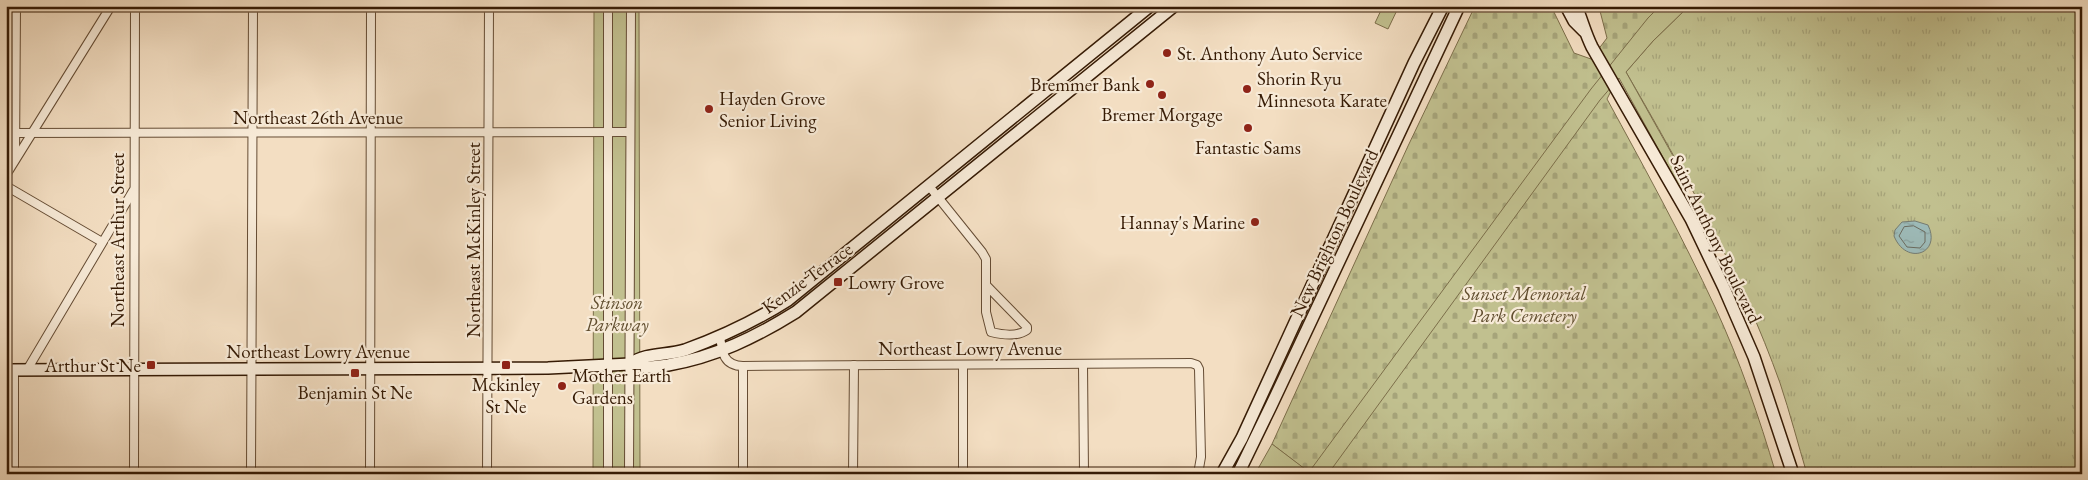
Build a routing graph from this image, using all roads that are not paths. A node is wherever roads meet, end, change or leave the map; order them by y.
1 (16, 6) edge
2 (111, 6) edge
3 (135, 6) edge
4 (252, 6) edge
5 (371, 6) edge
6 (489, 6) edge
7 (608, 6) edge
8 (631, 6) edge
9 (1150, 6) edge
10 (1174, 6) edge
11 (1443, 6) edge
12 (1459, 6) edge
13 (1566, 6) edge
14 (1576, 6) edge
15 (1584, 31) junction
16 (608, 132) junction
17 (630, 132) junction
18 (6, 133) edge
19 (32, 133) junction
20 (134, 133) junction
21 (252, 133) junction
22 (370, 133) junction
23 (489, 133) junction
24 (15, 134) junction
25 (15, 160) junction
26 (6, 175) edge
27 (6, 186) edge
28 (928, 186) junction
29 (133, 191) junction
30 (938, 198) junction
31 (102, 242) junction
32 (987, 286) junction
33 (720, 336) junction
34 (722, 351) junction
35 (630, 364) junction
36 (854, 365) junction
37 (1083, 365) junction
38 (608, 366) junction
39 (743, 366) junction
40 (963, 366) junction
41 (370, 368) junction
42 (488, 368) junction
43 (134, 369) junction
44 (251, 369) junction
45 (10, 370) edge
46 (27, 370) junction
47 (1199, 472) edge
48 (14, 474) edge
49 (134, 474) edge
50 (251, 474) edge
51 (370, 474) edge
52 (487, 474) edge
53 (608, 474) edge
54 (629, 474) edge
55 (743, 474) edge
56 (853, 474) edge
57 (963, 474) edge
58 (1084, 474) edge
59 (1222, 474) edge
60 (1238, 474) edge
61 (1793, 474) edge

1 - 24 street
2 - 19 street
3 - 20 street, Northeast Arthur Street
4 - 21 street
5 - 22 street
6 - 23 street, Northeast McKinley Street
7 - 16 street
8 - 17 street
9 - 28 main road, Kenzie Terrace
10 - 30 main road, Kenzie Terrace
11 - 59 main road, New Brighton Boulevard
12 - 60 main road, New Brighton Boulevard
13 - 15 main road, Saint Anthony Boulevard
14 - 15 main road, Saint Anthony Boulevard
15 - 61 main road, Saint Anthony Boulevard
16 - 17 street, Northeast 26th Avenue
16 - 23 street, Northeast 26th Avenue
16 - 38 street
17 - 35 street
18 - 24 street, Northeast 26th Avenue
19 - 20 street, Northeast 26th Avenue
19 - 24 street, Northeast 26th Avenue
19 - 25 street
20 - 21 street, Northeast 26th Avenue
20 - 29 street, Northeast Arthur Street
21 - 22 street, Northeast 26th Avenue
21 - 44 street
22 - 23 street, Northeast 26th Avenue
22 - 41 street
23 - 42 street, Northeast McKinley Street
24 - 25 street
25 - 26 street
27 - 31 street
28 - 30 street
28 - 33 main road, Kenzie Terrace
29 - 31 street
29 - 43 street, Northeast Arthur Street
30 - 32 street
30 - 34 main road, Kenzie Terrace
31 - 46 street
32 - 32 street
33 - 34 street
33 - 35 main road, Kenzie Terrace
34 - 35 main road, Kenzie Terrace
34 - 39 street, Northeast Lowry Avenue
35 - 38 main road, Northeast Lowry Avenue
35 - 54 street
36 - 39 street, Northeast Lowry Avenue
36 - 40 street, Northeast Lowry Avenue
36 - 56 street
37 - 40 street, Northeast Lowry Avenue
37 - 47 street, Northeast Lowry Avenue
37 - 58 street
38 - 42 main road, Northeast Lowry Avenue
38 - 53 street
39 - 55 street
40 - 57 street
41 - 42 main road, Northeast Lowry Avenue
41 - 44 main road, Northeast Lowry Avenue
41 - 51 street
42 - 52 street, Northeast McKinley Street
43 - 44 main road, Northeast Lowry Avenue
43 - 46 main road, Northeast Lowry Avenue
43 - 49 street, Northeast Arthur Street
44 - 50 street
45 - 46 main road, Northeast Lowry Avenue
45 - 48 street

